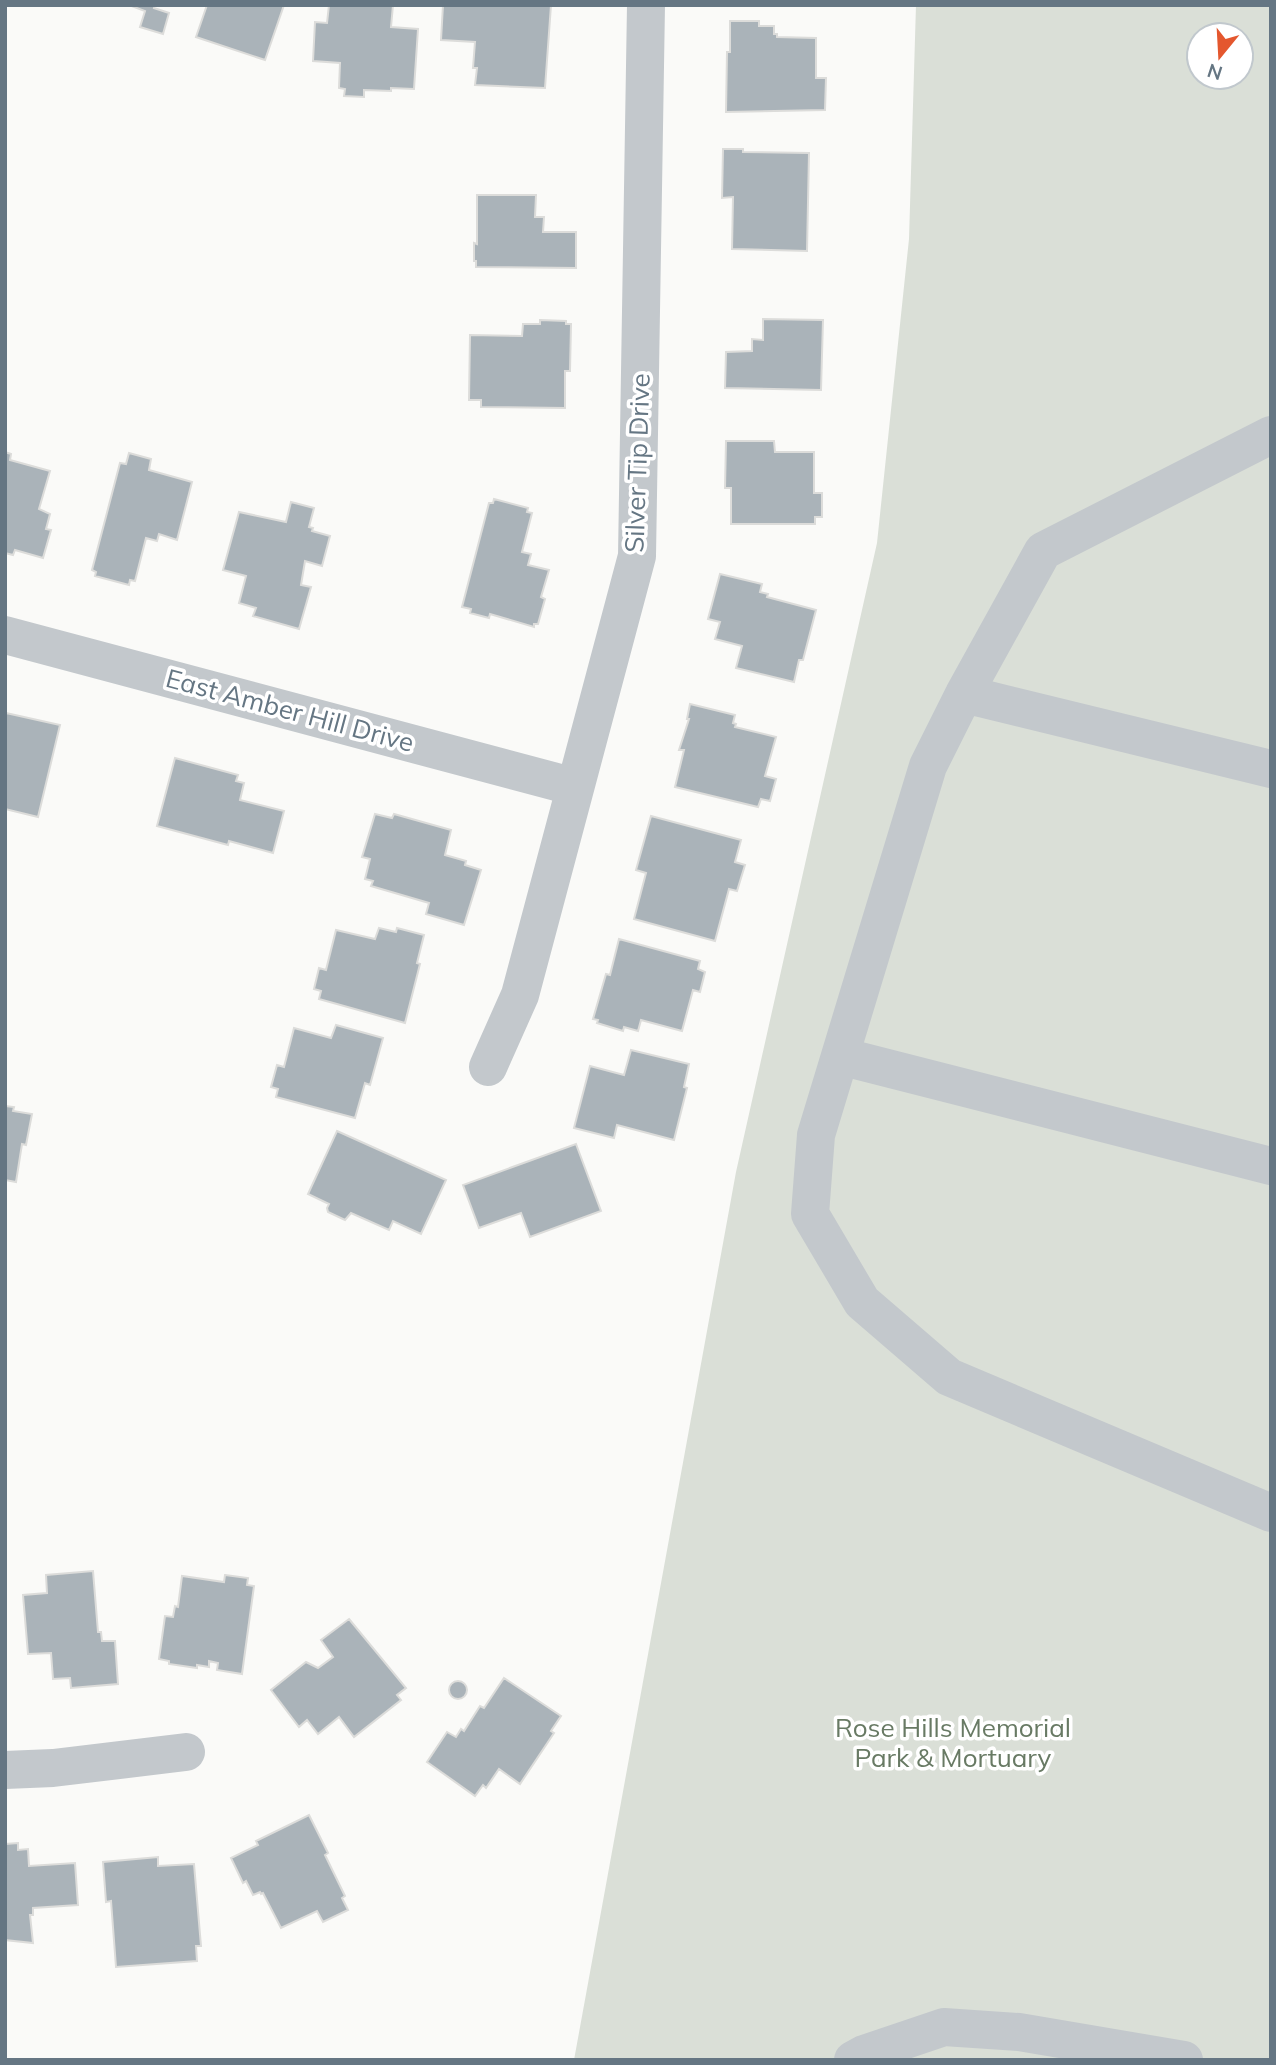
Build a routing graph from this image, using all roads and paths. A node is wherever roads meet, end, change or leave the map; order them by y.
1 (646, 5) edge
2 (1271, 435) edge
3 (5, 635) edge
4 (964, 694) junction
5 (1271, 769) edge
6 (575, 786) junction
7 (840, 1056) junction
8 (488, 1067) dead end
9 (1271, 1166) edge
10 (1271, 1513) edge
11 (186, 1752) dead end
12 (5, 1770) edge
13 (853, 2060) edge
14 (1184, 2060) edge

1 - 6 street, Silver Tip Drive
2 - 4 street
3 - 6 street, East Amber Hill Drive
4 - 5 street
4 - 7 street
6 - 8 street, Silver Tip Drive
7 - 9 street
7 - 10 street
11 - 12 street
13 - 14 street

